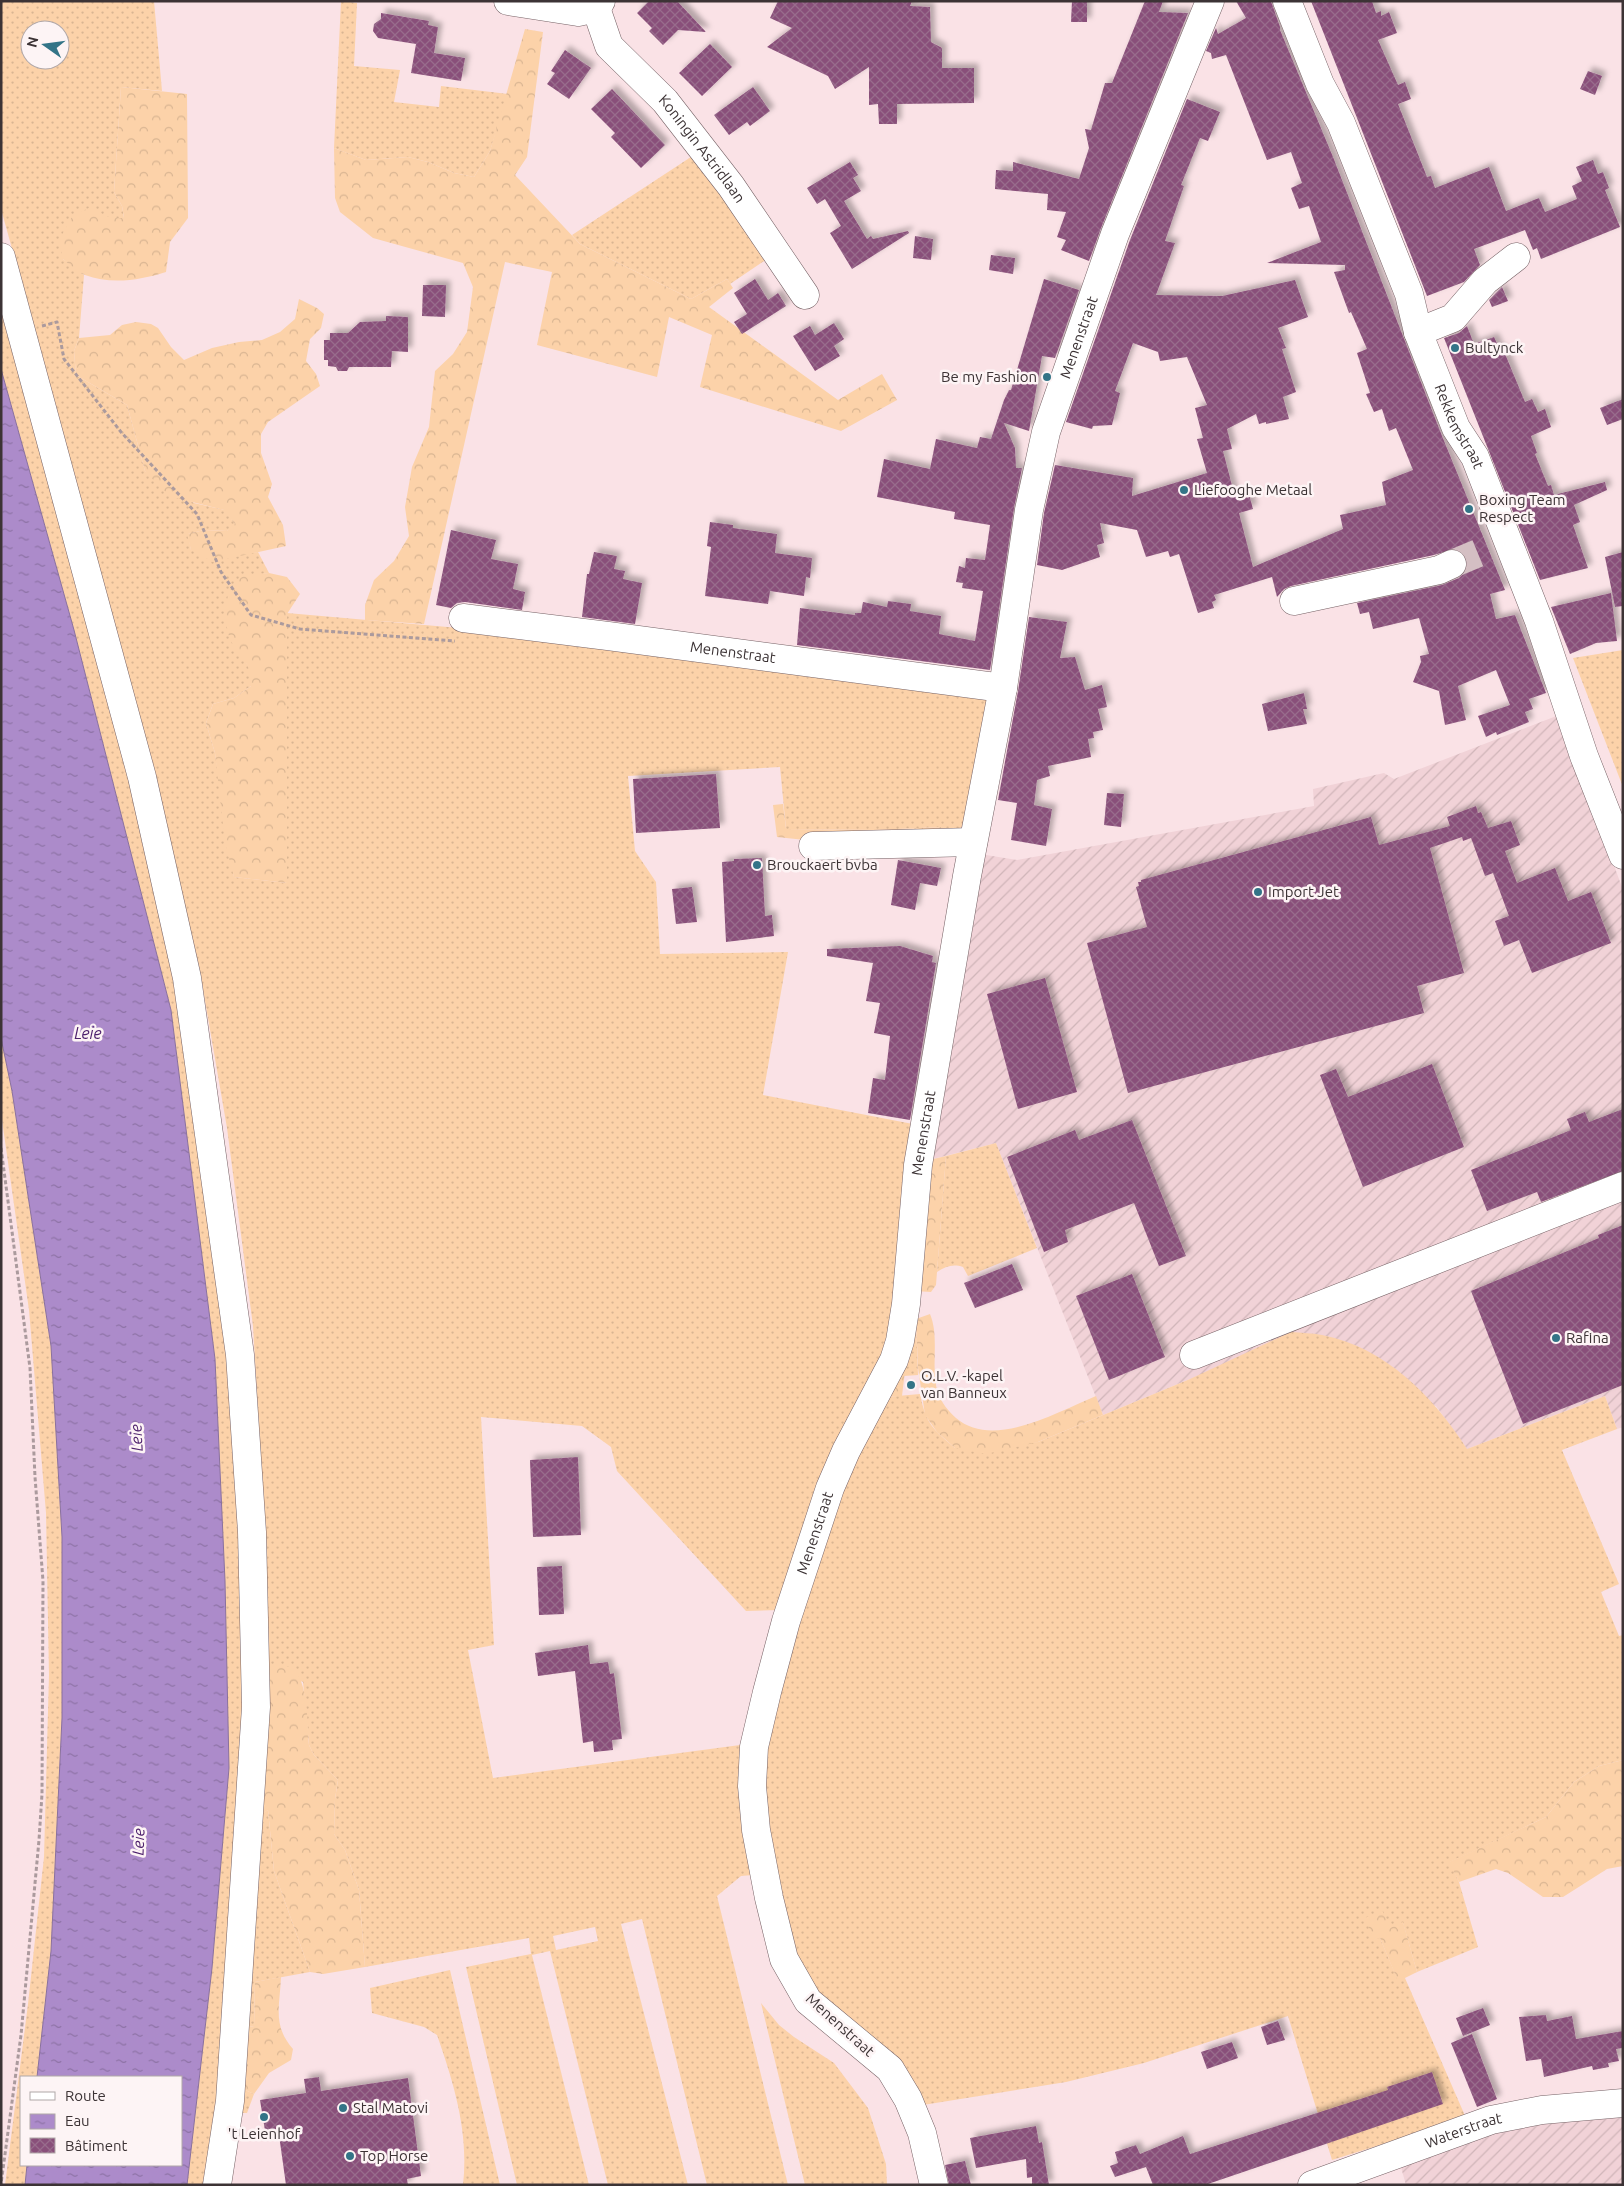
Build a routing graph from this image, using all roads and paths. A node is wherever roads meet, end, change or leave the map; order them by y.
1 (508, 1) edge
2 (1210, 1) edge
3 (1287, 1) edge
4 (598, 5) edge
5 (1, 257) edge
6 (1516, 257) dead end
7 (805, 295) dead end
8 (37, 328) dead end
9 (1418, 332) junction
10 (1452, 564) tunnel mouth
11 (1294, 601) dead end
12 (470, 619) joint
13 (1003, 688) junction
14 (973, 842) junction
15 (813, 846) dead end
16 (1623, 856) edge
17 (1, 1148) edge
18 (1623, 1186) edge
19 (1194, 1355) dead end
20 (1623, 2103) edge
21 (1, 2184) edge
22 (217, 2185) edge
23 (934, 2185) edge
24 (1312, 2185) edge

1 - 4 street, Koningin Astridlaan
2 - 13 street, Menenstraat
3 - 9 street, Rekkemstraat
4 - 7 street, Koningin Astridlaan
5 - 22 street
6 - 9 street
8 - 12 path
9 - 16 street, Rekkemstraat
10 - 11 street
12 - 13 street, Menenstraat
13 - 14 street, Menenstraat
14 - 15 street
14 - 23 street, Menenstraat
17 - 21 path
18 - 19 street
20 - 24 street, Waterstraat

